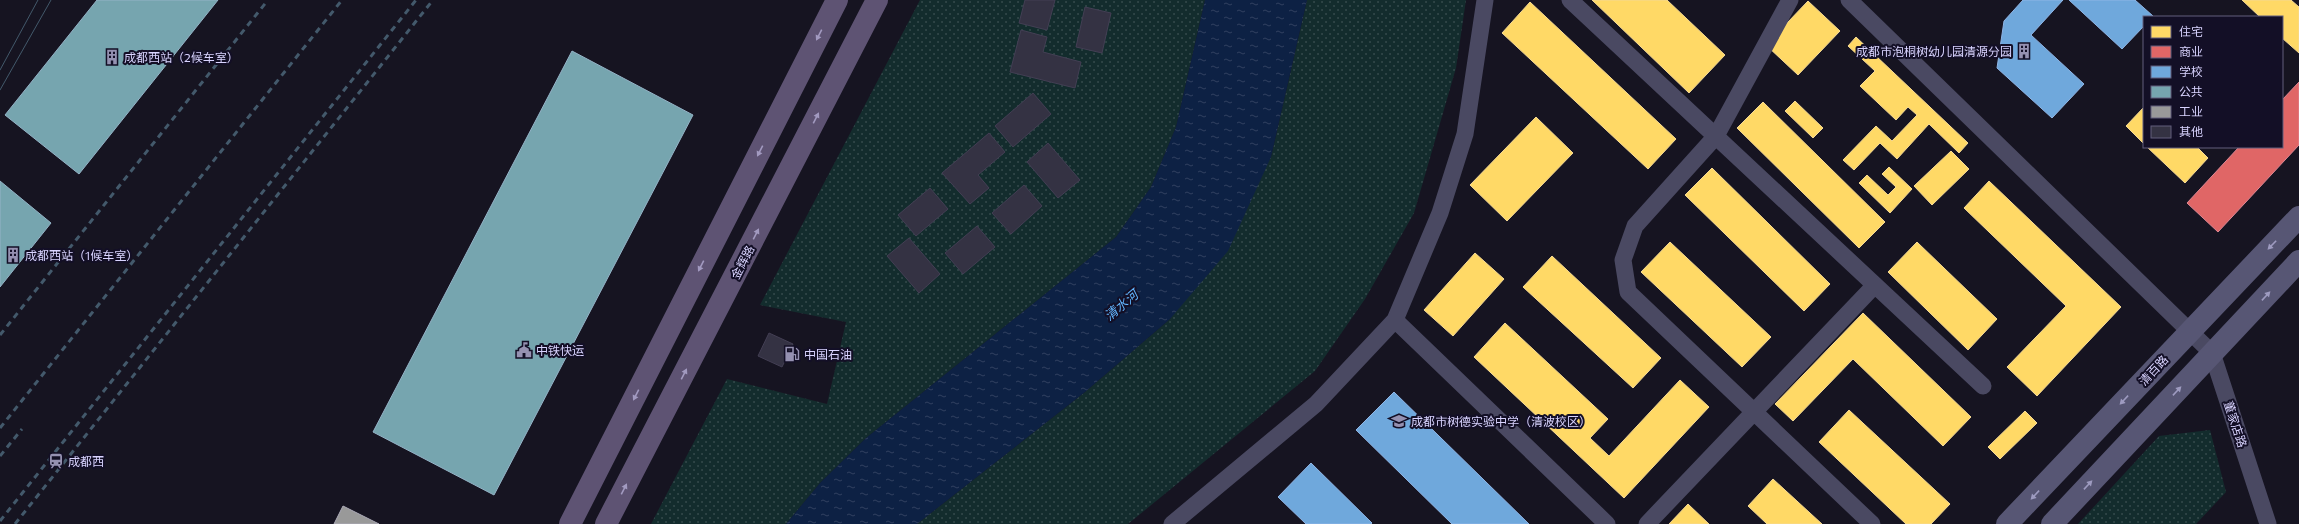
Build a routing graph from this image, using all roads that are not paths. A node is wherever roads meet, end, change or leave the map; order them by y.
1 (837, 0) edge
2 (877, 0) edge
3 (1485, 0) edge
4 (1570, 0) edge
5 (1790, 0) edge
6 (1849, 0) edge
7 (1716, 136) junction
8 (2299, 217) edge
9 (2299, 261) edge
10 (1874, 285) junction
11 (1395, 320) junction
12 (2190, 331) junction
13 (2212, 353) junction
14 (1983, 386) dead end
15 (1753, 411) junction
16 (570, 524) edge
17 (606, 524) edge
18 (1172, 524) edge
19 (1606, 524) edge
20 (1647, 524) edge
21 (1872, 524) edge
22 (2007, 524) edge
23 (2052, 524) edge
24 (2268, 524) edge

1 -> 16 main road
17 -> 2 main road, 金辉路
3 - 11 street
4 - 7 street
5 - 7 street
6 - 12 street, 董家店路
7 - 10 street
7 - 15 street
8 -> 12 street, 清百路
13 -> 9 street
10 - 14 street
10 - 15 street
11 - 18 street
11 - 19 street
12 - 13 street, 董家店路
12 -> 22 street, 清百路
23 -> 13 street
13 - 24 street, 董家店路
15 - 20 street
15 - 21 street

